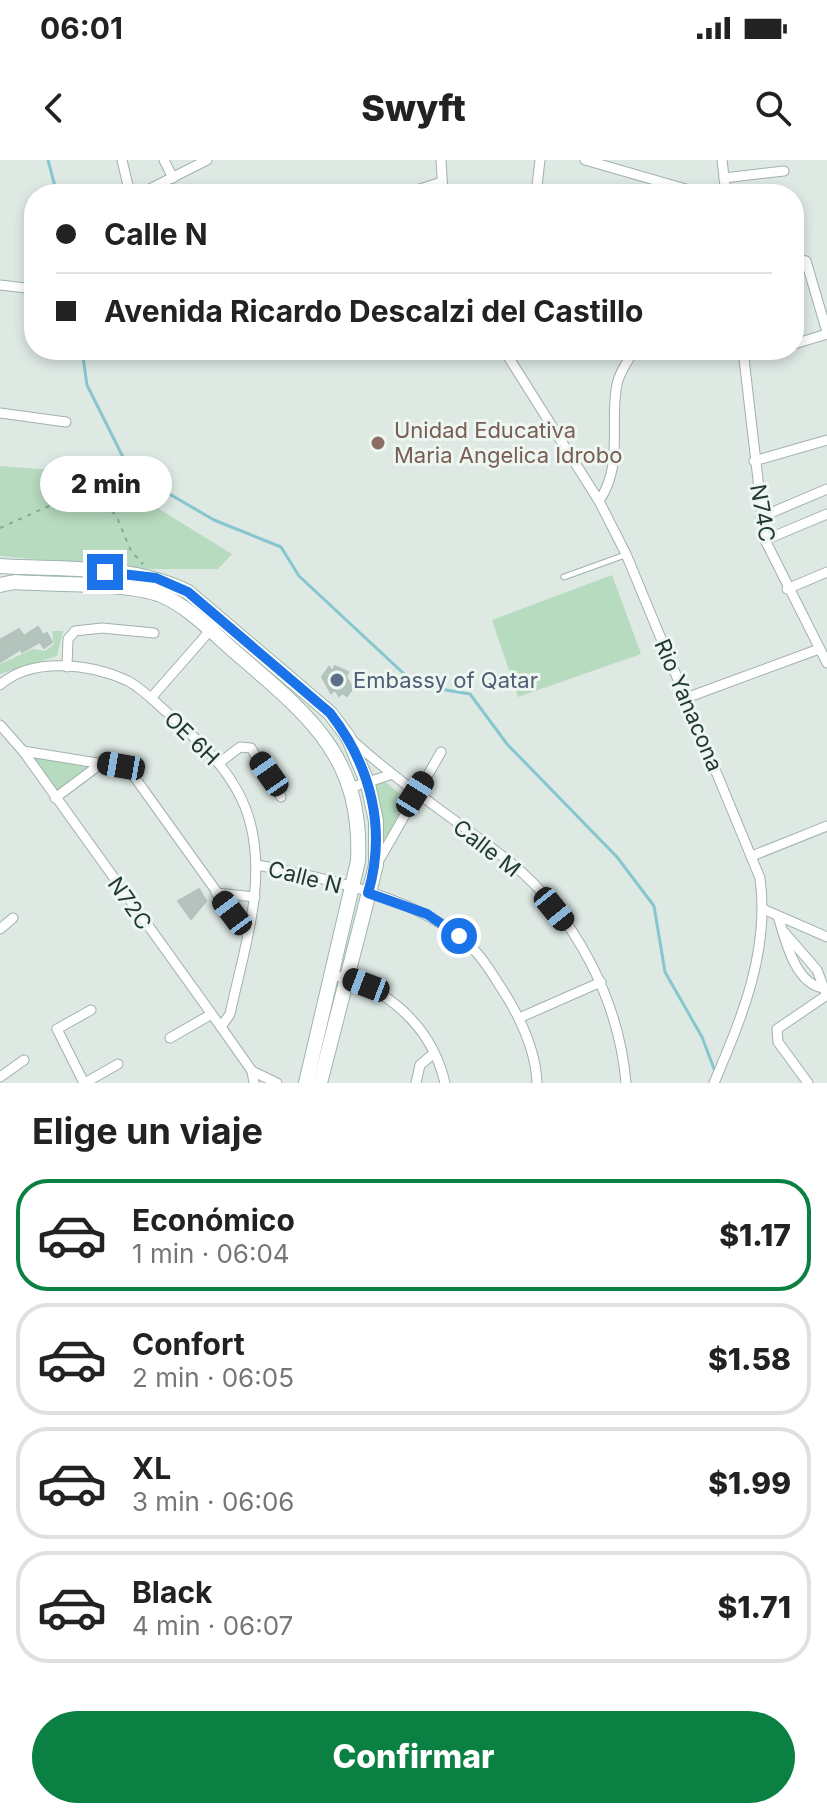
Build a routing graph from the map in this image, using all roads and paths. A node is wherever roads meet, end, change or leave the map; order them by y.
1 (122, 160) edge
2 (164, 160) edge
3 (207, 160) edge
4 (441, 160) edge
5 (540, 160) edge
6 (585, 160) edge
7 (722, 160) edge
8 (784, 171) dead end
9 (173, 178) junction
10 (724, 178) junction
11 (442, 182) joint
12 (128, 184) edge
13 (161, 184) edge
14 (436, 184) edge
15 (537, 184) edge
16 (668, 184) edge
17 (725, 184) edge
18 (804, 261) edge
19 (0, 285) edge
20 (24, 288) edge
21 (827, 333) edge
22 (804, 341) edge
23 (510, 360) edge
24 (629, 360) edge
25 (745, 360) edge
26 (0, 413) edge
27 (66, 422) dead end
28 (827, 440) edge
29 (754, 461) junction
30 (827, 489) edge
31 (599, 501) junction
32 (827, 514) edge
33 (761, 517) junction
34 (0, 528) edge
35 (765, 540) junction
36 (626, 554) junction
37 (0, 566) edge
38 (827, 572) edge
39 (564, 577) dead end
40 (156, 578) junction
41 (0, 585) edge
42 (787, 589) junction
43 (215, 625) junction
44 (154, 633) dead end
45 (819, 649) junction
46 (827, 663) edge
47 (67, 667) junction
48 (0, 685) edge
49 (151, 698) junction
50 (686, 698) junction
51 (0, 725) edge
52 (348, 737) junction
53 (4, 738) edge
54 (23, 751) junction
55 (441, 752) dead end
56 (102, 763) junction
57 (219, 763) junction
58 (390, 775) junction
59 (368, 784) junction
60 (352, 787) junction
61 (415, 794) junction
62 (281, 797) dead end
63 (55, 798) junction
64 (827, 826) edge
65 (752, 856) junction
66 (257, 865) junction
67 (376, 865) junction
68 (353, 889) junction
69 (216, 893) junction
70 (368, 893) junction
71 (255, 897) junction
72 (763, 909) junction
73 (778, 916) junction
74 (13, 918) dead end
75 (0, 929) edge
76 (247, 934) junction
77 (827, 937) edge
78 (332, 975) junction
79 (348, 978) junction
80 (601, 982) junction
81 (826, 992) edge
82 (91, 1010) dead end
83 (210, 1015) junction
84 (519, 1018) junction
85 (221, 1027) junction
86 (170, 1038) dead end
87 (433, 1054) junction
88 (24, 1060) dead end
89 (118, 1064) dead end
90 (252, 1071) junction
91 (0, 1077) edge
92 (84, 1083) edge
93 (247, 1083) edge
94 (254, 1083) edge
95 (277, 1083) edge
96 (306, 1083) edge
97 (320, 1083) edge
98 (416, 1083) edge
99 (445, 1083) edge
100 (537, 1083) edge
101 (626, 1083) edge
102 (714, 1083) edge
103 (808, 1083) edge

1 - 12 street
2 - 9 street
3 - 9 street
4 - 11 street
5 - 15 street
6 - 16 street
7 - 10 street
8 - 10 street
9 - 13 street
10 - 17 street
11 - 14 street
18 - 21 street
19 - 20 street
21 - 22 street
23 - 31 street, Rio Yanacona
24 - 31 street
25 - 29 street, N74C
26 - 27 street
28 - 29 street
29 - 33 street, N74C
30 - 33 street
31 - 36 street, Rio Yanacona
32 - 35 street
33 - 35 street, N74C
34 - 40 path
35 - 42 street, N74C
36 - 39 lane
36 - 50 street, Rio Yanacona
37 - 40 street
38 - 42 street
40 - 43 street
41 - 43 street
42 - 45 street, N74C
43 - 49 street
43 - 52 street
43 - 60 street
44 - 47 street
45 - 46 street, N74C
45 - 50 street
47 - 48 street, OE 6H
47 - 49 street, OE 6H
49 - 57 street, OE 6H
50 - 65 street, Rio Yanacona
51 - 53 street, N72C
52 - 58 street, Calle M
52 - 59 street
53 - 54 street, N72C
54 - 56 street
54 - 63 street, N72C
55 - 61 street
56 - 63 street
56 - 69 street
57 - 62 street
57 - 66 street, OE 6H
58 - 59 street
58 - 61 street, Calle M
59 - 60 street
59 - 67 street
60 - 68 street
61 - 67 street
61 - 80 street, Calle M
63 - 83 street, N72C
64 - 65 street
65 - 72 street, Rio Yanacona
66 - 68 street, Calle N
66 - 71 street, OE 6H
67 - 70 street
68 - 70 street, Calle N
68 - 78 street
69 - 71 street
69 - 76 street
70 - 79 street
70 - 84 street, Calle N
71 - 76 street, OE 6H
72 - 73 street
72 - 102 street, Rio Yanacona
73 - 77 street
73 - 81 street
74 - 75 street
76 - 85 street, OE 6H
78 - 79 street
78 - 96 street
79 - 87 street
79 - 97 street
80 - 84 street
80 - 101 street, Calle M
81 - 103 street
82 - 92 street
83 - 85 street, N72C
83 - 86 street
84 - 100 street, Calle N
85 - 90 street, N72C
87 - 98 street
87 - 99 street
88 - 91 street
89 - 92 street
90 - 93 street
90 - 94 street, N72C
90 - 95 street

